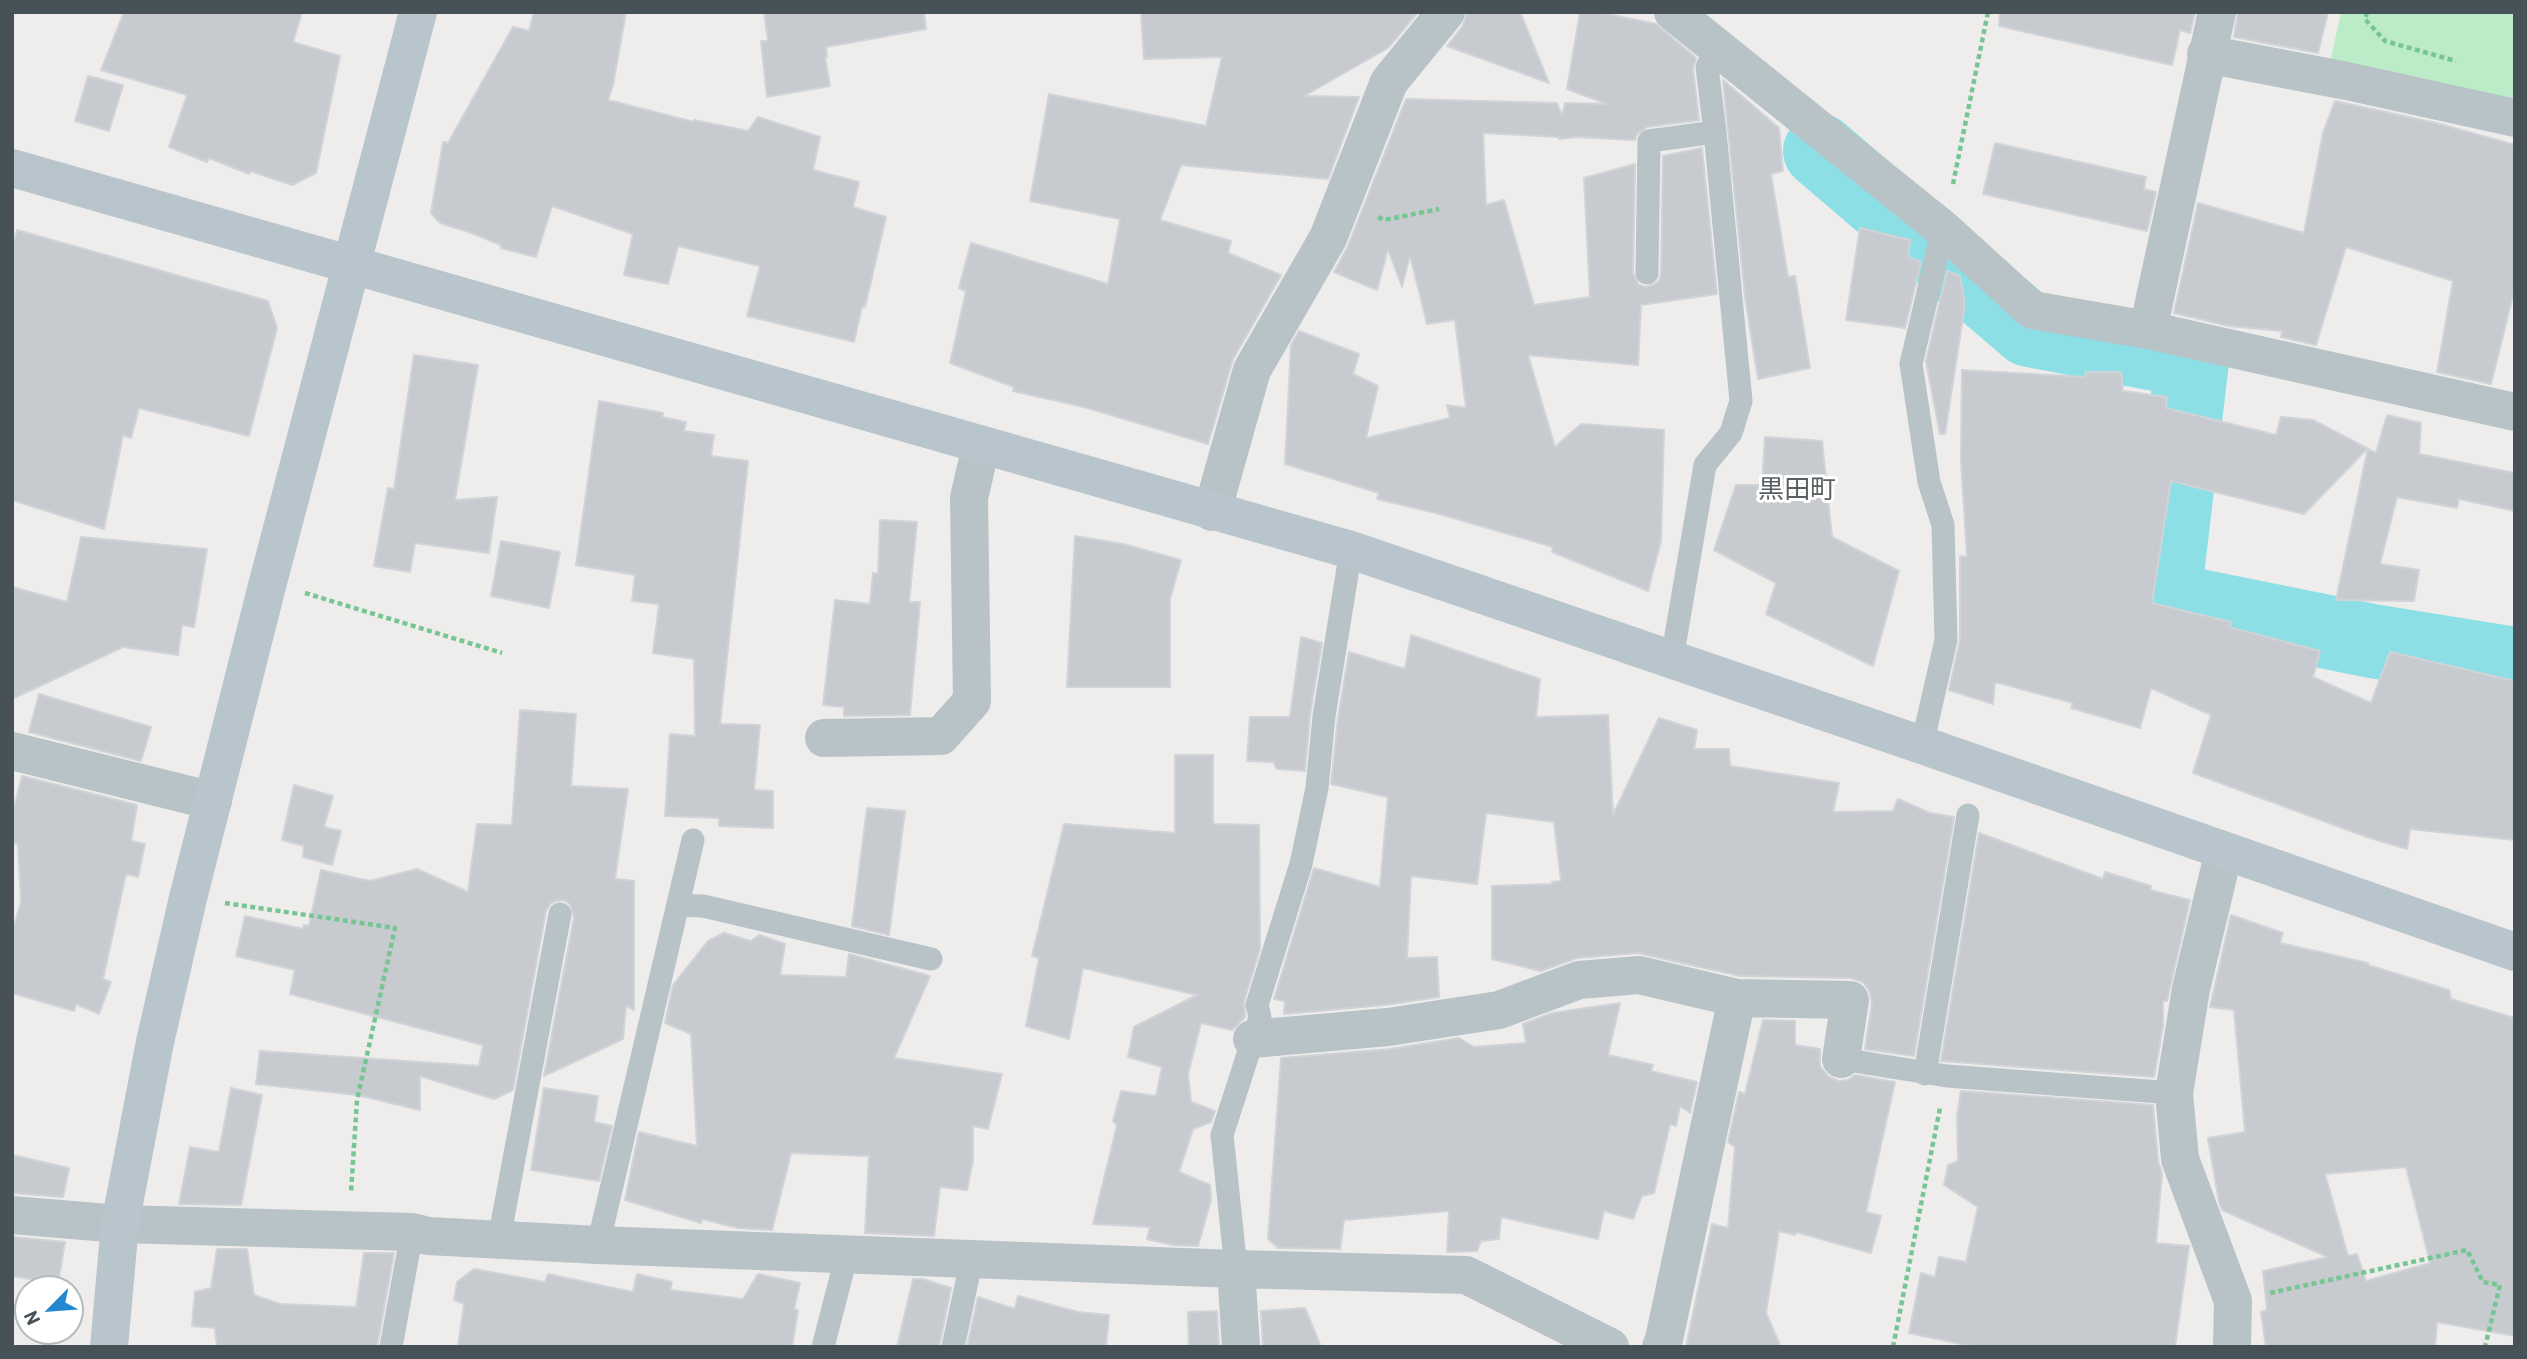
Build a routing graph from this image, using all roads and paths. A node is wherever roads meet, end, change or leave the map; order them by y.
1 (418, 12) edge
2 (1446, 12) edge
3 (1673, 12) edge
4 (1988, 12) edge
5 (2217, 12) edge
6 (2367, 12) edge
7 (1716, 50) dead end
8 (2206, 54) junction
9 (2457, 61) dead end
10 (2515, 118) edge
11 (1715, 132) junction
12 (12, 168) edge
13 (1341, 202) junction
14 (1439, 209) dead end
15 (1943, 231) junction
16 (352, 265) junction
17 (1647, 273) dead end
18 (2148, 330) junction
19 (2515, 412) edge
20 (981, 446) junction
21 (1212, 512) junction
22 (1351, 550) junction
23 (268, 582) junction
24 (502, 653) dead end
25 (1672, 659) junction
26 (824, 738) dead end
27 (1922, 745) junction
28 (14, 758) edge
29 (213, 801) junction
30 (1968, 815) dead end
31 (692, 840) dead end
32 (2224, 851) junction
33 (188, 898) junction
34 (678, 905) junction
35 (560, 914) dead end
36 (2515, 952) edge
37 (931, 959) dead end
38 (1737, 999) junction
39 (1252, 1039) junction
40 (1840, 1059) joint
41 (1936, 1075) junction
42 (2174, 1093) junction
43 (12, 1215) edge
44 (120, 1224) junction
45 (349, 1231) junction
46 (412, 1232) junction
47 (499, 1239) junction
48 (598, 1245) junction
49 (847, 1254) junction
50 (972, 1258) junction
51 (1236, 1269) junction
52 (2233, 1301) junction
53 (108, 1347) edge
54 (391, 1347) edge
55 (823, 1347) edge
56 (953, 1347) edge
57 (1241, 1347) edge
58 (1611, 1347) edge
59 (1661, 1347) edge
60 (1893, 1347) edge
61 (2232, 1347) edge
62 (2485, 1347) edge

1 - 16 street
2 - 13 street
3 - 15 street
4 - 15 path
5 - 8 street
6 - 9 path
7 - 11 lane
8 - 10 street
8 - 18 street
11 - 17 lane
11 - 25 lane
12 - 16 street
13 - 14 path
13 - 21 street
15 - 18 street
15 - 27 lane
16 - 20 street
16 - 23 street
18 - 19 street
20 - 21 street
20 - 26 street
21 - 22 street
22 - 25 street
22 - 39 lane
23 - 24 path
23 - 29 street
25 - 27 street
27 - 32 street
28 - 29 street
29 - 33 street
30 - 41 lane
31 - 34 lane
32 - 36 street
32 - 42 street
33 - 44 street
33 - 45 path
34 - 37 lane
34 - 48 lane
35 - 47 lane
38 - 39 street
38 - 40 street
38 - 59 street
39 - 51 lane
40 - 41 lane
41 - 42 lane
41 - 60 path
42 - 52 street
43 - 44 street
44 - 45 street
44 - 53 street
45 - 46 street
46 - 47 street
46 - 54 lane
47 - 48 street
48 - 49 street
49 - 50 street
49 - 55 lane
50 - 51 street
50 - 56 lane
51 - 57 street
51 - 58 street
52 - 61 street
52 - 62 path

